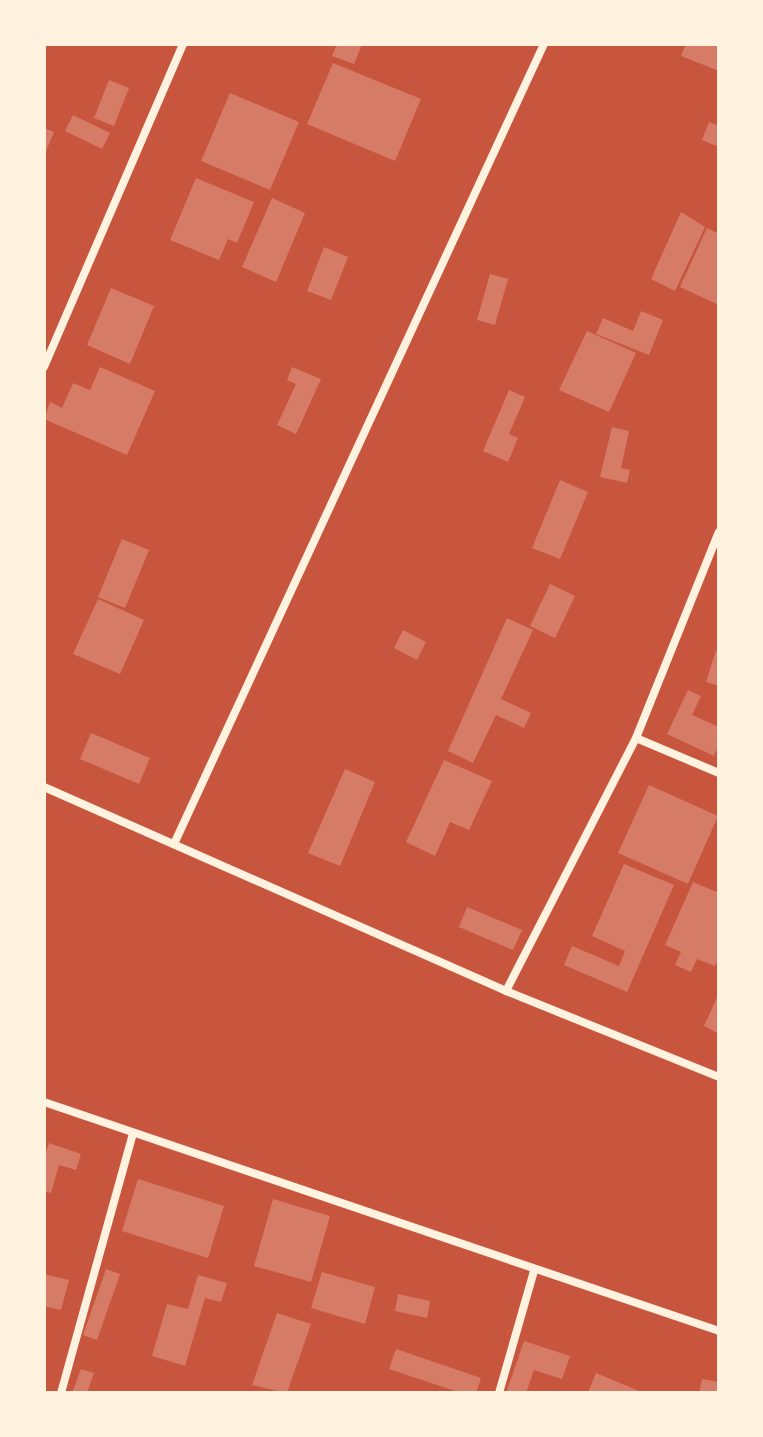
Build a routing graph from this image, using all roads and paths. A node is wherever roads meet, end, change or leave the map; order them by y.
1 (183, 44) edge
2 (544, 44) edge
3 (44, 367) edge
4 (719, 532) edge
5 (636, 738) junction
6 (719, 773) edge
7 (44, 787) edge
8 (174, 844) junction
9 (506, 991) junction
10 (719, 1077) edge
11 (44, 1102) edge
12 (133, 1134) junction
13 (534, 1271) junction
14 (719, 1331) edge
15 (61, 1393) edge
16 (499, 1393) edge

1 - 3 street
2 - 8 street
4 - 5 street
5 - 6 street
5 - 9 street
7 - 8 street
8 - 9 street
9 - 10 street
11 - 12 street
12 - 13 street
12 - 15 street
13 - 14 street
13 - 16 street

